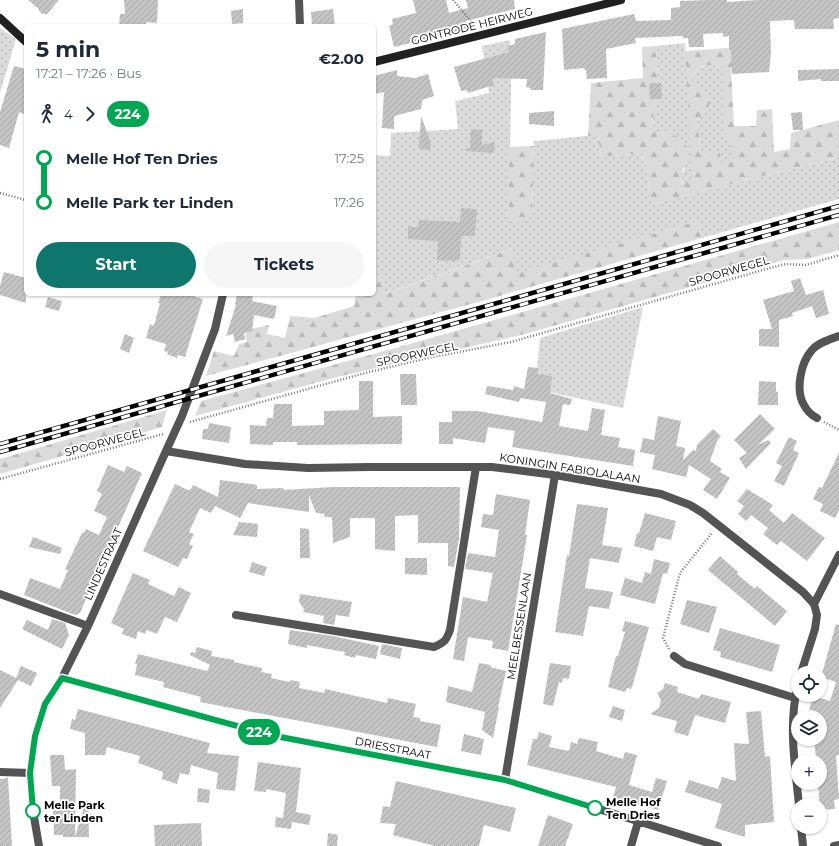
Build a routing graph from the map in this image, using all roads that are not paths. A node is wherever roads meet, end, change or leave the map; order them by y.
1 (299, 0) edge
2 (621, 0) edge
3 (0, 18) edge
4 (300, 24) edge
5 (24, 40) edge
6 (376, 62) edge
7 (223, 296) edge
8 (839, 336) edge
9 (817, 418) road end
10 (166, 451) junction
11 (476, 467) junction
12 (555, 475) junction
13 (839, 554) edge
14 (0, 594) edge
15 (814, 604) junction
16 (236, 615) dead end
17 (88, 626) junction
18 (674, 656) road end
19 (803, 666) edge
20 (62, 678) junction
21 (791, 697) edge
22 (795, 702) edge
23 (0, 772) edge
24 (30, 773) junction
25 (505, 780) junction
26 (798, 798) edge
27 (638, 822) junction
28 (802, 834) edge
29 (839, 845) edge
30 (39, 846) edge
31 (631, 846) edge
32 (718, 846) edge
33 (803, 846) edge
34 (834, 846) edge

1 - 4 street
2 - 6 street, GONTRODE HEIRWEG
3 - 5 street
7 - 10 street, LINDESTRAAT
8 - 9 street
10 - 11 street, KONINGIN FABIOLALAAN
10 - 17 street, LINDESTRAAT
11 - 12 street, KONINGIN FABIOLALAAN
11 - 16 street
12 - 15 street, KONINGIN FABIOLALAAN
12 - 25 street, MEELBESSENLAAN
13 - 15 street
14 - 17 street
15 - 19 street
17 - 20 street, LINDESTRAAT
18 - 21 street
20 - 24 street, LINDESTRAAT
20 - 25 street, DRIESSTRAAT
22 - 26 street
23 - 24 street
24 - 30 street, LINDESTRAAT
25 - 27 street, DRIESSTRAAT
27 - 31 street
27 - 32 street, DRIESSTRAAT
28 - 33 street
29 - 34 street

